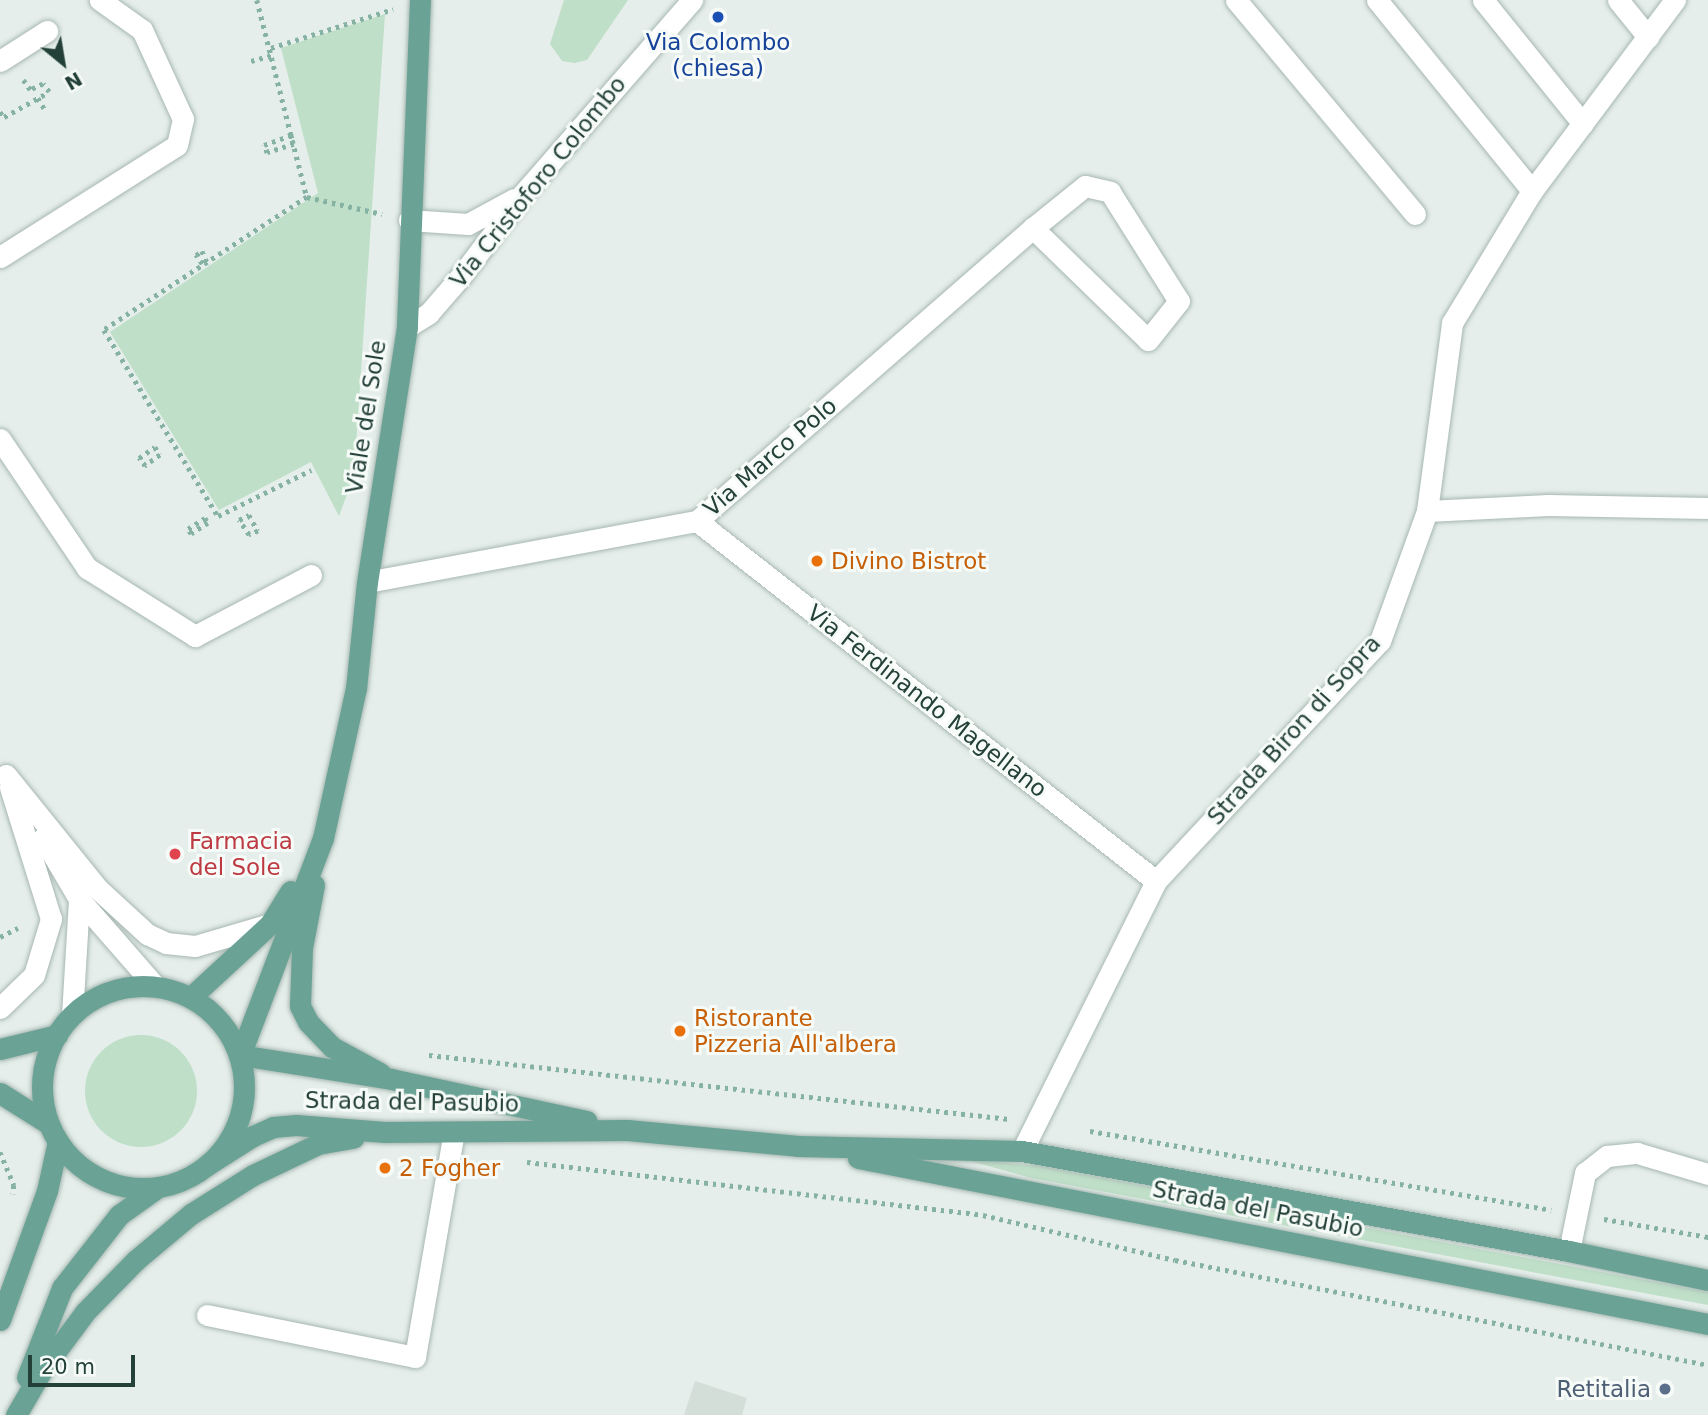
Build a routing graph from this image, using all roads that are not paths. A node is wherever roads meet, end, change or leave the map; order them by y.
1 (100, 0) edge
2 (420, 0) edge
3 (1236, 0) edge
4 (1377, 0) edge
5 (1483, 0) edge
6 (1618, 0) edge
7 (1675, 0) edge
8 (686, 3) edge
9 (47, 31) dead end
10 (1648, 37) junction
11 (0, 61) edge
12 (1583, 124) junction
13 (1532, 191) junction
14 (522, 195) junction
15 (1415, 214) dead end
16 (409, 219) junction
17 (1033, 228) junction
18 (0, 257) edge
19 (407, 327) junction
20 (0, 439) edge
21 (1708, 508) edge
22 (1427, 511) junction
23 (697, 521) junction
24 (312, 575) dead end
25 (367, 582) junction
26 (3, 770) edge
27 (323, 838) junction
28 (1156, 881) junction
29 (79, 899) junction
30 (270, 924) junction
31 (155, 986) junction
32 (191, 998) junction
33 (0, 1008) edge
34 (72, 1015) junction
35 (57, 1035) junction
36 (0, 1049) edge
37 (240, 1055) junction
38 (391, 1079) junction
39 (0, 1093) edge
40 (627, 1130) junction
41 (385, 1132) junction
42 (454, 1132) junction
43 (53, 1133) junction
44 (798, 1146) junction
45 (1022, 1152) junction
46 (207, 1165) junction
47 (1708, 1174) edge
48 (157, 1188) junction
49 (1569, 1251) junction
50 (1708, 1280) edge
51 (207, 1315) dead end
52 (0, 1320) edge
53 (1708, 1324) edge
54 (14, 1415) edge

1 - 18 street
2 - 16 main road, Viale del Sole
3 - 15 street
4 - 13 street
5 - 12 street
6 - 10 street
7 - 10 street, Strada Biron di Sopra
8 - 14 street, Via Cristoforo Colombo
9 - 11 street
10 - 12 street, Strada Biron di Sopra
12 - 13 street, Strada Biron di Sopra
13 - 22 street, Strada Biron di Sopra
14 - 16 street
14 - 19 street, Via Cristoforo Colombo
16 - 19 main road, Viale del Sole
17 - 17 street, Via Marco Polo
17 - 23 street, Via Marco Polo
19 - 25 main road, Viale del Sole
20 - 24 street
21 - 22 street
22 - 28 street, Strada Biron di Sopra
23 - 25 street, Via Marco Polo
23 - 28 street, Via Ferdinando Magellano
25 - 27 main road, Viale del Sole
26 - 29 street
26 - 30 street
26 - 33 street
27 - 30 main road, Viale del Sole
27 - 37 main road, Viale del Sole
27 - 38 main road
28 - 45 street, Strada Biron di Sopra
29 - 31 street
29 - 34 street
30 - 32 main road, Viale del Sole
31 - 32 main road, Strada del Pasubio
31 - 34 main road, Strada del Pasubio
32 - 37 main road, Strada del Pasubio
34 - 35 main road, Strada del Pasubio
35 - 36 main road
35 - 43 main road, Strada del Pasubio
37 - 38 main road, Strada del Pasubio
37 - 46 main road, Strada del Pasubio
38 - 40 main road, Strada del Pasubio
39 - 43 main road
40 - 42 main road, Strada del Pasubio
40 - 44 main road, Strada del Pasubio
41 - 42 main road, Strada del Pasubio
41 - 46 main road, Strada del Pasubio
41 - 54 main road
42 - 51 street
43 - 48 main road
43 - 52 main road
44 - 45 main road, Strada del Pasubio
44 - 53 main road, Strada del Pasubio
45 - 49 main road, Strada del Pasubio
46 - 48 main road, Strada del Pasubio
47 - 49 street
48 - 54 main road, Strada del Pasubio
49 - 50 main road, Strada del Pasubio

